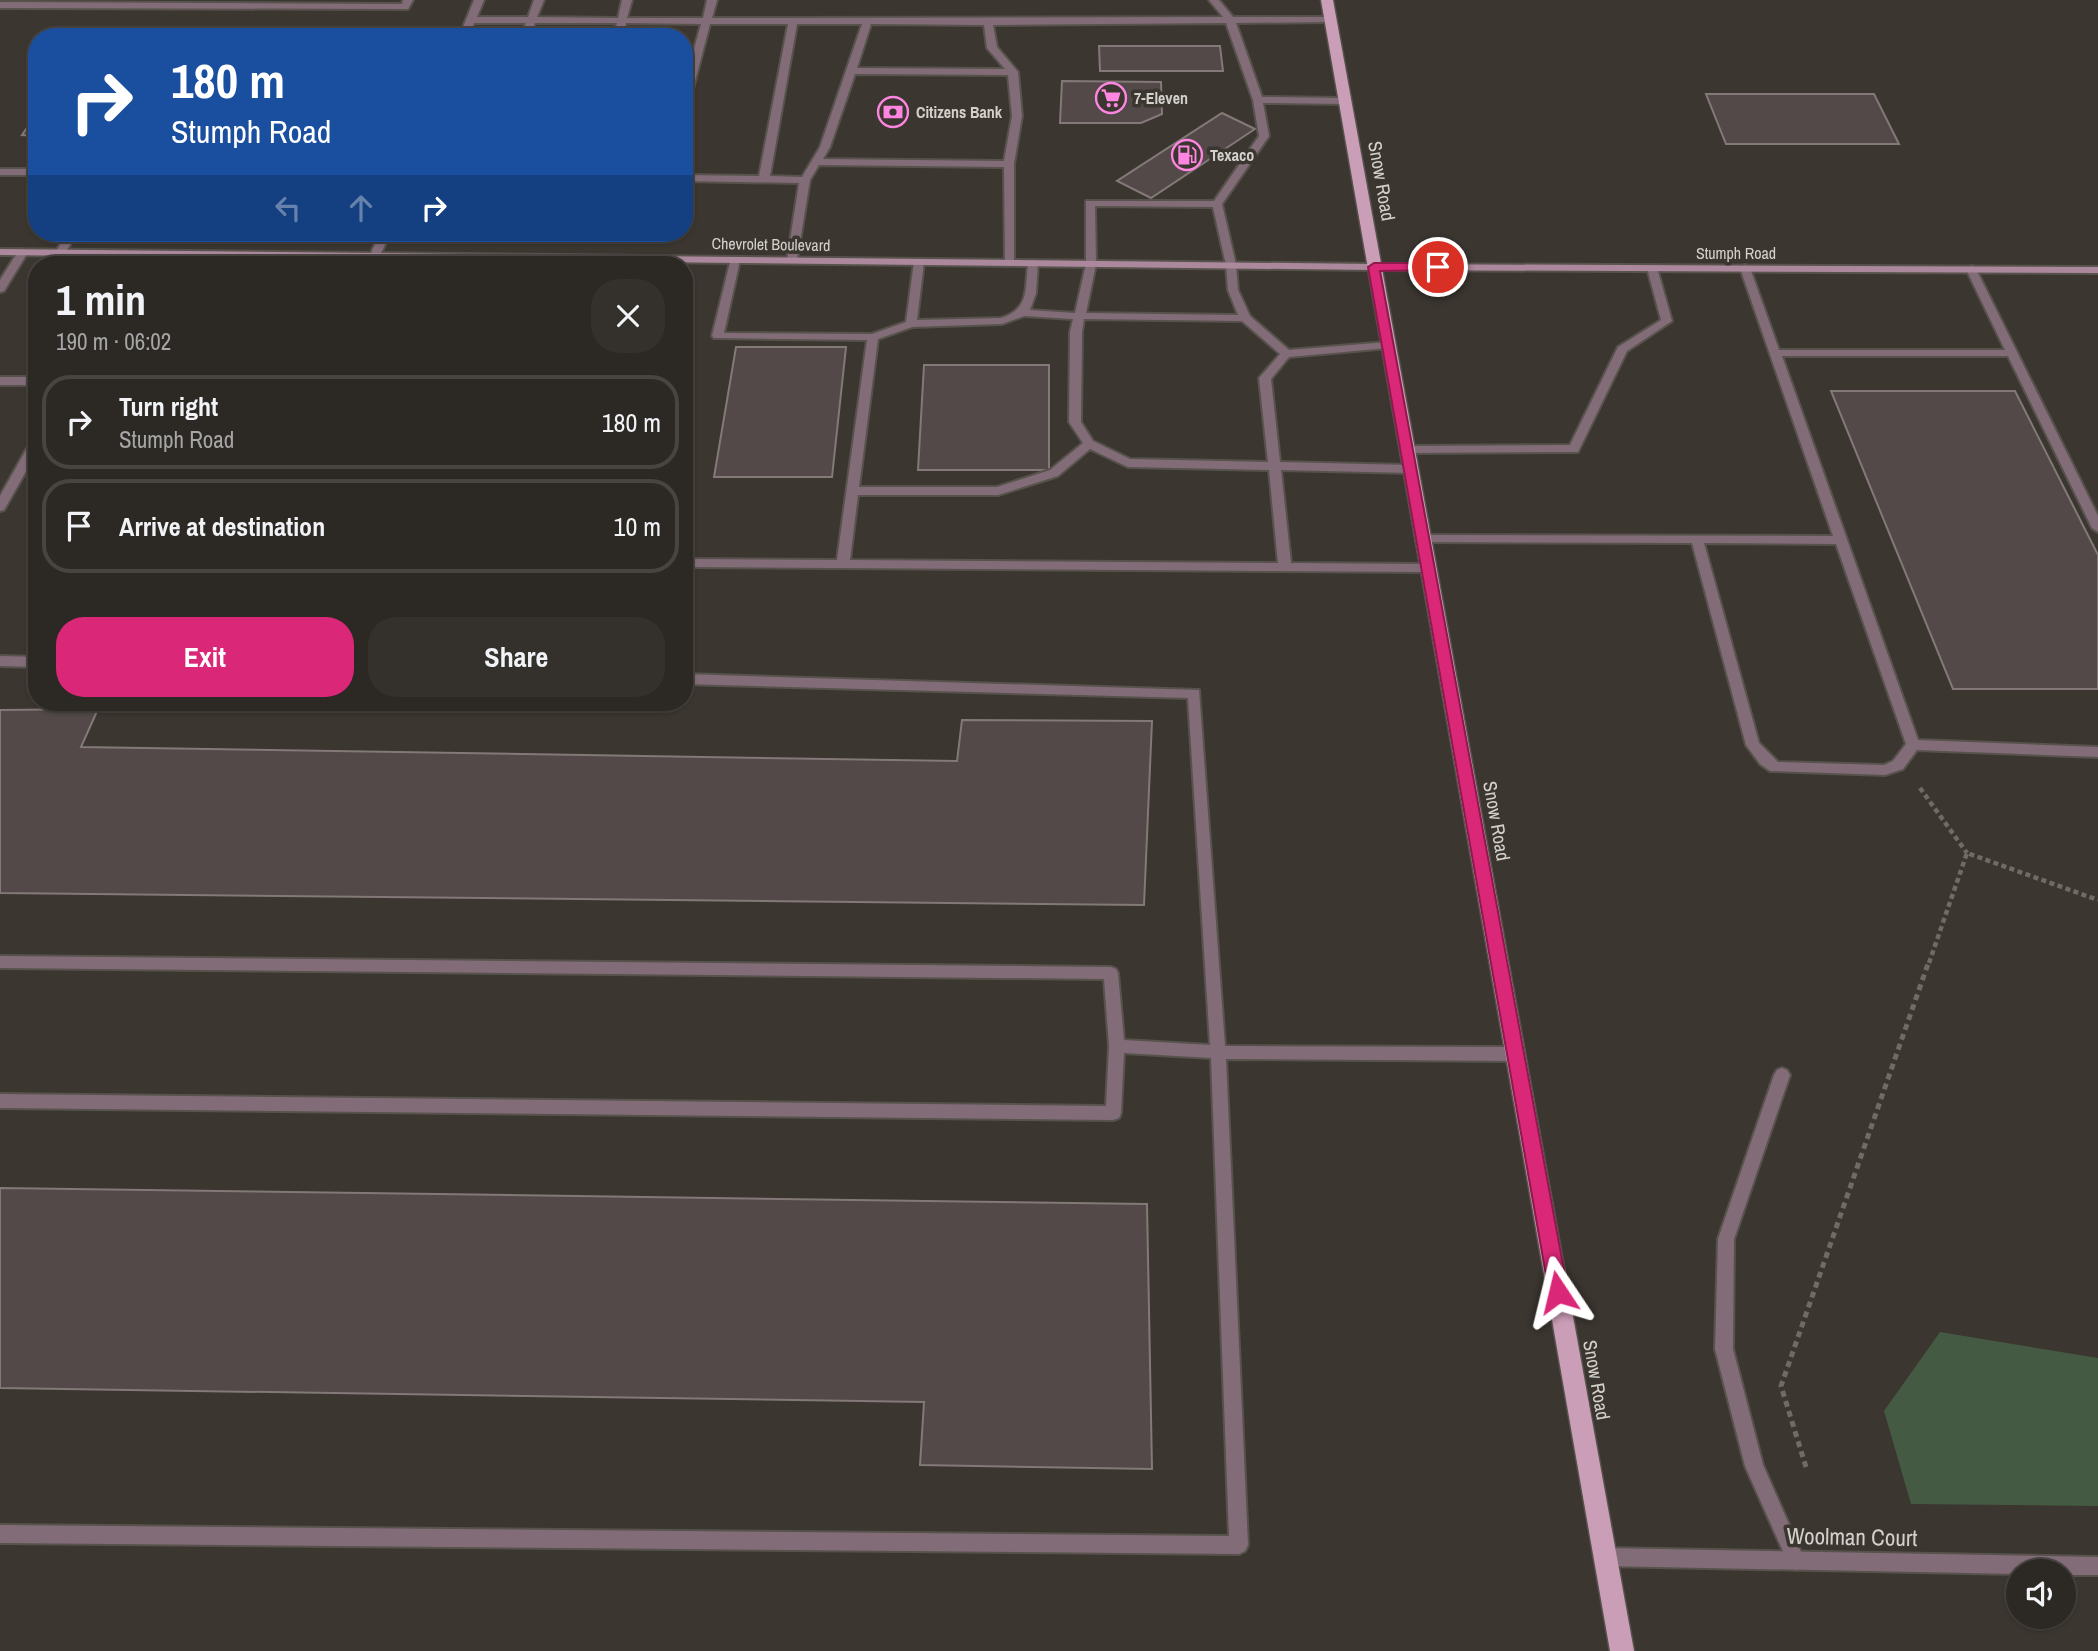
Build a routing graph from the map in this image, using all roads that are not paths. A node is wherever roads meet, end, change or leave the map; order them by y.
1 (408, 0) edge
2 (478, 0) edge
3 (540, 0) edge
4 (627, 0) edge
5 (712, 0) edge
6 (1214, 0) edge
7 (1326, 0) edge
8 (0, 5) edge
9 (532, 19) junction
10 (623, 19) junction
11 (1330, 19) junction
12 (470, 20) junction
13 (707, 20) junction
14 (1230, 20) junction
15 (793, 21) junction
16 (868, 21) junction
17 (988, 22) junction
18 (467, 28) edge
19 (528, 28) edge
20 (620, 28) edge
21 (693, 71) edge
22 (851, 71) junction
23 (1013, 72) junction
24 (1258, 100) junction
25 (1345, 102) junction
26 (818, 162) junction
27 (1009, 164) junction
28 (0, 172) edge
29 (28, 172) edge
30 (693, 178) edge
31 (764, 179) junction
32 (805, 180) junction
33 (1217, 204) junction
34 (67, 242) edge
35 (0, 252) edge
36 (23, 252) junction
37 (60, 253) junction
38 (214, 256) edge
39 (693, 260) edge
40 (735, 260) junction
41 (792, 260) junction
42 (919, 262) junction
43 (1010, 263) junction
44 (1033, 263) junction
45 (1091, 264) junction
46 (1231, 265) junction
47 (1374, 267) junction
48 (1652, 268) junction
49 (1745, 268) junction
50 (1971, 270) junction
51 (2098, 270) edge
52 (0, 289) edge
53 (1025, 313) junction
54 (1077, 316) junction
55 (1245, 318) junction
56 (911, 324) junction
57 (873, 337) junction
58 (1388, 345) junction
59 (2012, 353) junction
60 (1286, 354) junction
61 (1775, 354) junction
62 (0, 381) edge
63 (28, 381) edge
64 (1090, 444) junction
65 (1407, 450) junction
66 (28, 456) edge
67 (1276, 467) junction
68 (1410, 469) junction
69 (852, 491) junction
70 (0, 507) edge
71 (2098, 528) edge
72 (1422, 539) junction
73 (1697, 539) junction
74 (1841, 540) junction
75 (693, 563) edge
76 (843, 564) junction
77 (1284, 567) junction
78 (1428, 568) junction
79 (0, 660) edge
80 (28, 662) edge
81 (693, 679) edge
82 (1913, 745) junction
83 (2098, 752) edge
84 (0, 962) edge
85 (1117, 1046) junction
86 (1218, 1052) junction
87 (1516, 1054) junction
88 (1782, 1075) dead end
89 (0, 1101) edge
90 (0, 1534) edge
91 (1606, 1557) junction
92 (1796, 1561) junction
93 (2098, 1566) edge
94 (1622, 1651) edge

1 - 8 street
2 - 12 street
3 - 9 street
4 - 10 street
5 - 13 street
6 - 14 street
7 - 11 main road, Snow Road
9 - 10 street
9 - 12 street
9 - 19 street
10 - 13 street
10 - 20 street
11 - 14 street
11 - 25 main road, Snow Road
12 - 18 street
13 - 15 street
13 - 21 street
14 - 17 street
14 - 24 street
15 - 16 street
15 - 31 street
16 - 17 street
16 - 22 street
17 - 23 street
22 - 23 street
22 - 26 street
23 - 27 street
24 - 25 street
24 - 33 street
25 - 47 main road, Snow Road
26 - 27 street
26 - 32 street
27 - 43 street
28 - 29 street
30 - 31 street
31 - 32 street
32 - 41 street
33 - 45 street
33 - 46 street
34 - 37 street
35 - 36 main road, Chevrolet Boulevard
36 - 37 main road, Chevrolet Boulevard
36 - 52 street
37 - 38 main road, Chevrolet Boulevard
39 - 40 main road, Chevrolet Boulevard
40 - 41 main road, Chevrolet Boulevard
40 - 57 street
41 - 42 main road, Chevrolet Boulevard
42 - 43 main road, Chevrolet Boulevard
42 - 56 street
43 - 44 main road, Chevrolet Boulevard
44 - 45 main road, Chevrolet Boulevard
44 - 53 street
45 - 46 main road, Chevrolet Boulevard
45 - 54 street
46 - 47 main road, Chevrolet Boulevard
46 - 55 street
47 - 48 main road, Stumph Road
47 - 58 main road, Snow Road
48 - 49 main road, Stumph Road
48 - 65 street
49 - 50 main road, Stumph Road
49 - 61 street
50 - 51 main road, Stumph Road
50 - 59 street
53 - 54 street
53 - 56 street
54 - 55 street
54 - 64 street
55 - 60 street
56 - 57 street
57 - 69 street
58 - 60 street
58 - 65 main road, Snow Road
59 - 61 street
59 - 71 street
60 - 67 street
61 - 74 street
62 - 63 street
64 - 67 street
64 - 69 street
65 - 68 main road, Snow Road
66 - 70 street
67 - 68 street
67 - 77 street
68 - 72 main road, Snow Road
69 - 76 street
72 - 73 street
72 - 78 main road, Snow Road
73 - 74 street
73 - 82 street
74 - 82 street
75 - 76 street
76 - 77 street
77 - 78 street
78 - 87 main road, Snow Road
79 - 80 street
81 - 86 street
82 - 83 street
84 - 85 street
85 - 86 street
85 - 89 street
86 - 87 street
86 - 90 street
87 - 91 main road, Snow Road
88 - 92 street
91 - 92 street, Woolman Court
91 - 94 main road, Snow Road
92 - 93 street, Woolman Court

